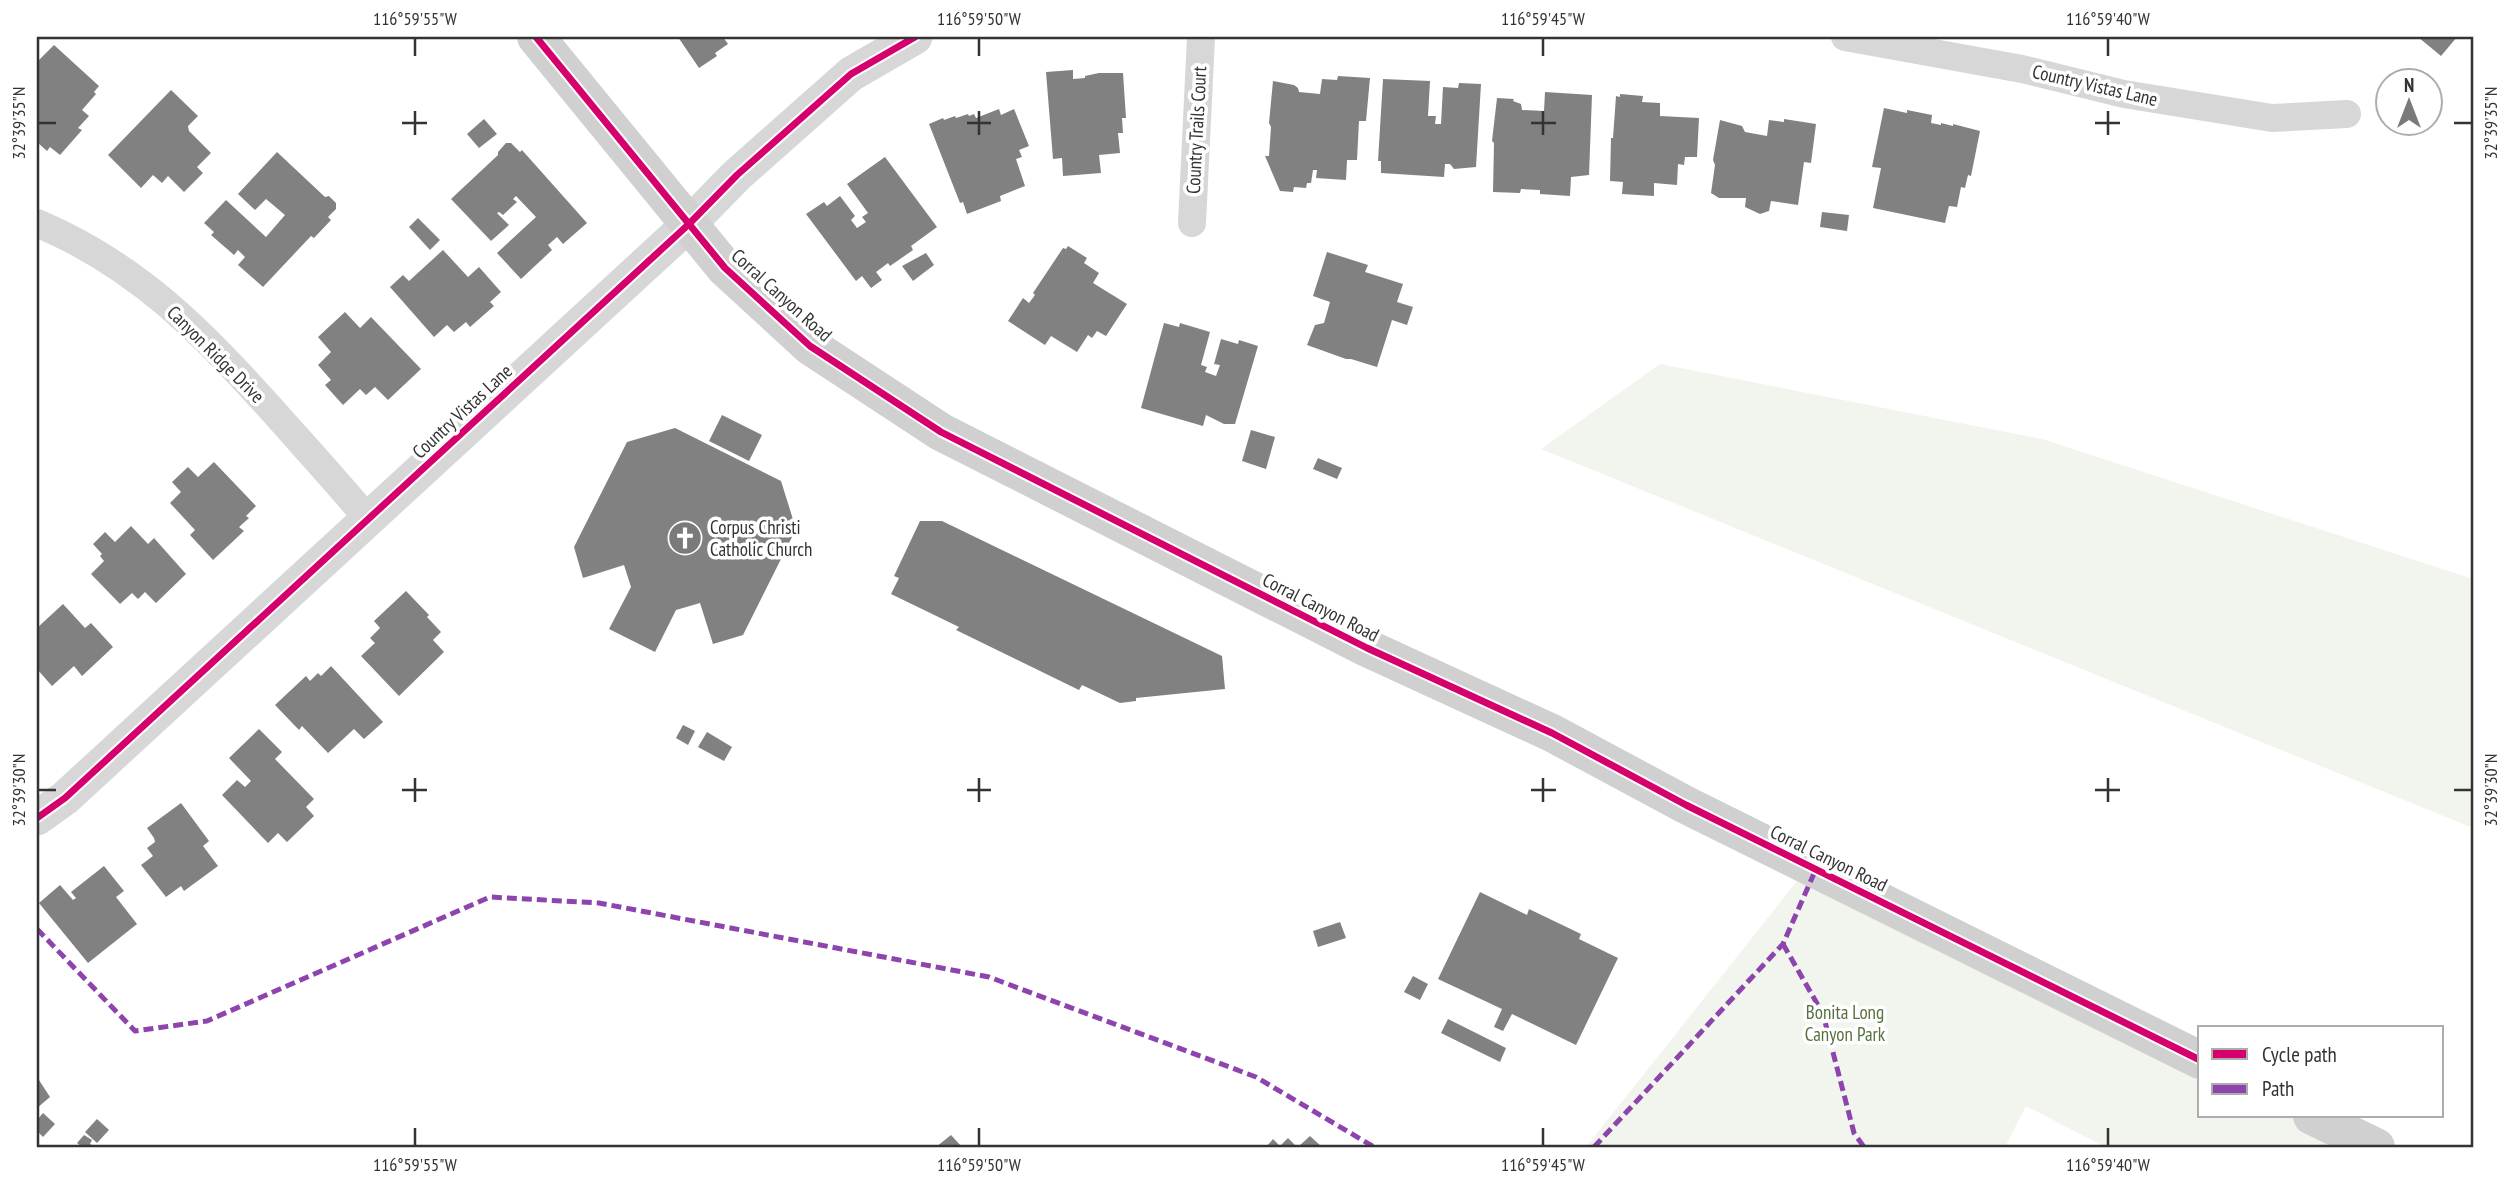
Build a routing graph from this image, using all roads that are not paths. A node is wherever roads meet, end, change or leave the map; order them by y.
1 (536, 37) edge
2 (915, 37) edge
3 (1201, 37) edge
4 (1846, 37) edge
5 (2347, 114) dead end
6 (37, 223) edge
7 (1192, 223) dead end
8 (690, 224) junction
9 (368, 519) junction
10 (37, 818) edge
11 (2198, 1059) edge
12 (2316, 1118) edge
13 (2376, 1147) edge

1 - 8 main road, Corral Canyon Road
2 - 8 street, Country Vistas Lane
3 - 7 street, Country Trails Court
4 - 5 street, Country Vistas Lane
6 - 9 street, Canyon Ridge Drive
8 - 9 street, Country Vistas Lane
8 - 11 main road, Corral Canyon Road
9 - 10 street, Country Vistas Lane
12 - 13 main road

